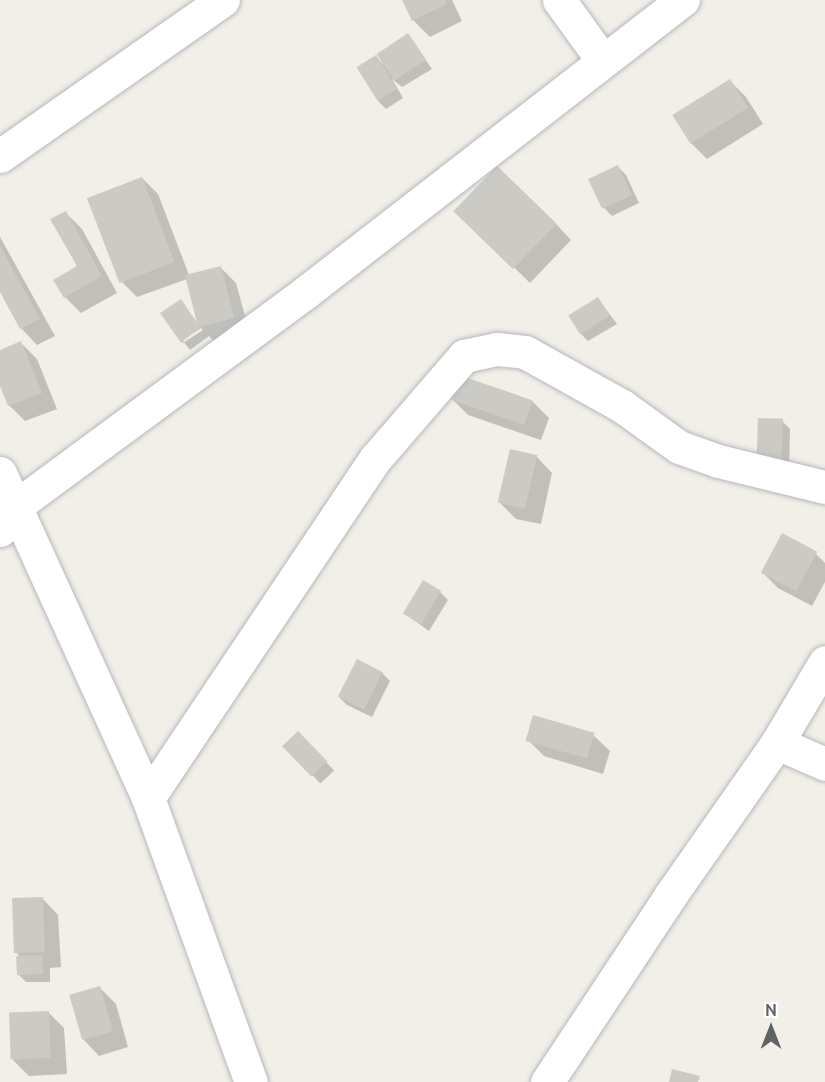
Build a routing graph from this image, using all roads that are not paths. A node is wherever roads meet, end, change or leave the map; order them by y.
1 (223, 0) edge
2 (559, 0) edge
3 (683, 0) edge
4 (603, 61) junction
5 (0, 156) edge
6 (0, 473) edge
7 (825, 487) edge
8 (8, 518) edge
9 (825, 662) edge
10 (777, 744) junction
11 (825, 764) edge
12 (148, 798) junction
13 (251, 1082) edge
14 (547, 1082) edge

1 - 5 street
2 - 4 street
3 - 4 street
4 - 8 street
6 - 8 street
7 - 12 street
8 - 12 street
9 - 10 street
10 - 11 street
10 - 14 street
12 - 13 street

